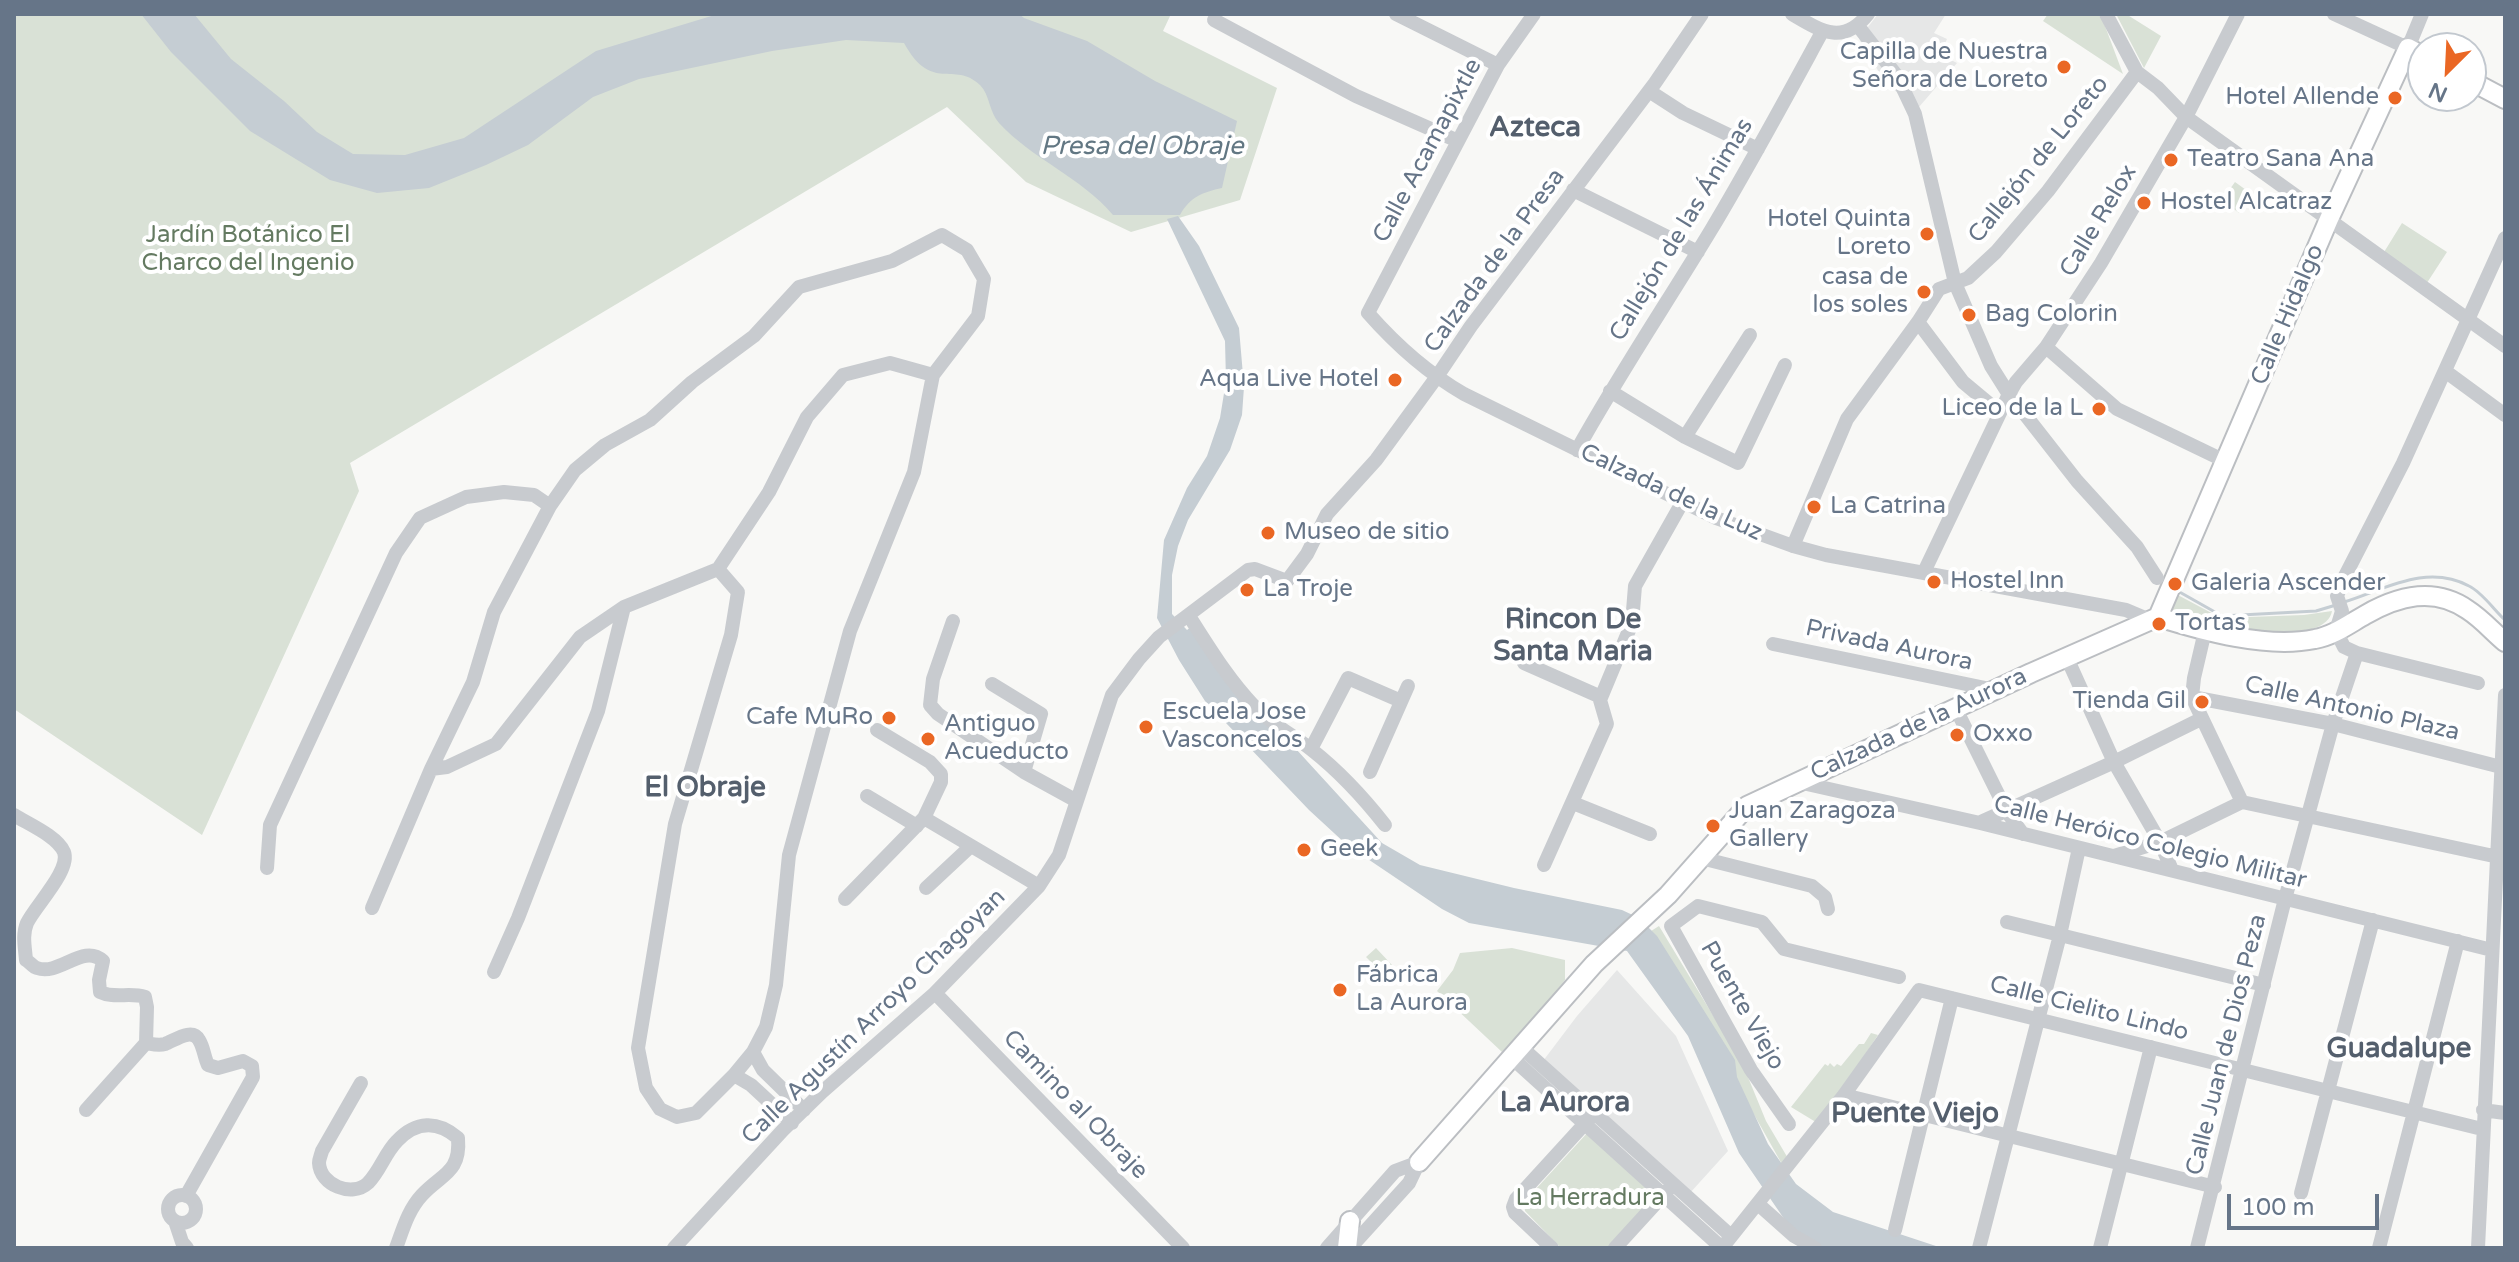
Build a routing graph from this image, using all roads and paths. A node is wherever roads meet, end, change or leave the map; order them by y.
1 (1396, 14) edge
2 (1534, 14) edge
3 (1702, 14) edge
4 (1792, 14) edge
5 (2106, 14) edge
6 (2238, 14) edge
7 (2334, 14) edge
8 (1225, 20) edge
9 (1863, 20) edge
10 (1822, 32) junction
11 (2407, 48) edge
12 (1498, 65) junction
13 (2407, 68) edge
14 (2137, 72) junction
15 (2487, 89) edge
16 (1649, 91) junction
17 (2505, 99) edge
18 (2186, 117) junction
19 (1458, 141) junction
20 (1758, 149) junction
21 (1573, 190) junction
22 (2329, 219) junction
23 (2505, 238) edge
24 (1698, 252) junction
25 (1961, 280) junction
26 (1368, 313) joint
27 (2468, 320) junction
28 (1918, 322) junction
29 (1750, 335) dead end
30 (2505, 346) edge
31 (2046, 347) junction
32 (1785, 365) dead end
33 (2445, 371) junction
34 (933, 375) junction
35 (1436, 378) junction
36 (1610, 391) junction
37 (2009, 393) junction
38 (1999, 412) junction
39 (2505, 415) edge
40 (1685, 437) junction
41 (1577, 450) junction
42 (2225, 461) junction
43 (1683, 501) junction
44 (550, 506) junction
45 (1793, 546) junction
46 (718, 569) junction
47 (1924, 572) junction
48 (2157, 578) dead end
49 (1287, 581) joint
50 (624, 607) junction
51 (1188, 617) junction
52 (2155, 619) junction
53 (953, 621) dead end
54 (2205, 631) junction
55 (2336, 631) junction
56 (2505, 642) edge
57 (1773, 644) dead end
58 (2357, 653) junction
59 (2067, 658) junction
60 (1524, 663) dead end
61 (2478, 683) dead end
62 (992, 684) dead end
63 (1408, 686) dead end
64 (1996, 691) junction
65 (2505, 695) edge
66 (1601, 697) junction
67 (2192, 697) junction
68 (1401, 701) junction
69 (1956, 709) junction
70 (2201, 719) junction
71 (2333, 724) junction
72 (877, 730) dead end
73 (1311, 749) junction
74 (2114, 762) junction
75 (2501, 767) junction
76 (431, 769) junction
77 (1024, 772) junction
78 (1370, 772) dead end
79 (1798, 782) junction
80 (867, 796) dead end
81 (1075, 800) junction
82 (2242, 802) junction
83 (1573, 803) junction
84 (2007, 812) junction
85 (14, 815) edge
86 (2309, 817) junction
87 (920, 822) junction
88 (1980, 823) junction
89 (1385, 825) dead end
90 (1650, 834) dead end
91 (2023, 834) junction
92 (2160, 842) junction
93 (971, 846) junction
94 (2079, 848) junction
95 (2114, 856) junction
96 (2501, 857) edge
97 (1701, 858) junction
98 (1544, 865) dead end
99 (267, 868) dead end
100 (2172, 870) junction
101 (1039, 886) junction
102 (926, 888) dead end
103 (1668, 895) junction
104 (845, 899) dead end
105 (2285, 899) junction
106 (372, 908) dead end
107 (1828, 909) dead end
108 (1688, 913) junction
109 (2373, 920) junction
110 (2007, 922) dead end
111 (2060, 935) junction
112 (2458, 941) junction
113 (2492, 950) junction
114 (494, 972) dead end
115 (1899, 977) dead end
116 (2498, 982) edge
117 (2264, 985) junction
118 (935, 993) junction
119 (1952, 998) junction
120 (2038, 1019) junction
121 (146, 1043) junction
122 (2151, 1047) junction
123 (753, 1052) junction
124 (1516, 1052) junction
125 (2243, 1072) junction
126 (734, 1075) junction
127 (361, 1083) dead end
128 (2329, 1091) junction
129 (1844, 1095) junction
130 (86, 1110) dead end
131 (804, 1110) junction
132 (2483, 1110) junction
133 (2413, 1112) junction
134 (2505, 1113) edge
135 (1923, 1115) junction
136 (1590, 1118) junction
137 (792, 1123) junction
138 (1789, 1124) dead end
139 (2482, 1129) junction
140 (2009, 1136) junction
141 (1419, 1162) junction
142 (2121, 1164) junction
143 (2215, 1187) junction
144 (1668, 1189) junction
145 (2301, 1193) dead end
146 (1762, 1199) junction
147 (1350, 1221) junction
148 (1895, 1230) dead end
149 (1725, 1244) edge
150 (187, 1248) edge
151 (396, 1248) edge
152 (674, 1248) edge
153 (1183, 1248) edge
154 (1327, 1248) edge
155 (1348, 1248) edge
156 (1552, 1248) edge
157 (1615, 1248) edge
158 (1815, 1248) edge
159 (1979, 1248) edge
160 (2100, 1248) edge
161 (2197, 1248) edge
162 (2379, 1248) edge
163 (2478, 1248) edge

1 - 12 street
2 - 12 street, Calle Acamapixtle
3 - 16 street, Calzada de la Presa
4 - 10 street
5 - 14 street
6 - 18 street, Calle Relox
7 - 11 street
8 - 19 street
9 - 10 street
9 - 25 street
10 - 20 street, Callejón de las Ánimas
12 - 19 street, Calle Acamapixtle
13 - 22 main road, Calle Hidalgo
14 - 18 street
14 - 25 street, Callejón de Loreto
15 - 17 main road
16 - 20 street
16 - 21 street, Calzada de la Presa
18 - 22 street
18 - 31 street, Calle Relox
19 - 26 street, Calle Acamapixtle
20 - 24 street, Callejón de las Ánimas
21 - 24 street
21 - 35 street, Calzada de la Presa
22 - 27 street
22 - 42 main road, Calle Hidalgo
23 - 27 street
24 - 36 street, Callejón de las Ánimas
25 - 28 street, Callejón de Loreto
25 - 37 street
26 - 35 street, Calzada de la Luz
27 - 30 street
27 - 33 street
28 - 38 street
28 - 45 street, Callejón de Loreto
29 - 40 street
31 - 37 street, Calle Relox
31 - 42 street
32 - 40 street
33 - 39 street
33 - 55 street
34 - 44 street
34 - 46 street
34 - 123 street
35 - 41 street, Calzada de la Luz
35 - 49 street, Calzada de la Presa
36 - 40 street
36 - 41 street, Callejón de las Ánimas
37 - 38 street, Calle Relox
37 - 48 street
38 - 47 street, Calle Relox
41 - 43 street, Calzada de la Luz
42 - 52 main road, Calle Hidalgo
43 - 45 street, Calzada de la Luz
43 - 66 street
44 - 76 street
44 - 99 street
45 - 47 street, Calzada de la Luz
46 - 50 street
46 - 126 street
47 - 52 street, Calzada de la Luz
49 - 51 street, Calle Agustín Arroyo Chagoyan
50 - 76 street
50 - 114 street
51 - 73 street
51 - 81 street, Calle Agustín Arroyo Chagoyan
52 - 54 main road, Calzada de la Luz
52 - 59 main road, Calzada de la Aurora
53 - 77 street
54 - 55 main road, Calzada de la Luz
54 - 67 street
55 - 56 main road, Calzada de la Luz
55 - 58 street
57 - 64 street, Privada Aurora
58 - 61 street
58 - 71 street, Calle Juan de Dios Peza
59 - 64 main road, Calzada de la Aurora
59 - 74 street
60 - 66 street
62 - 77 street
63 - 68 street
64 - 69 main road, Calzada de la Aurora
65 - 75 street
66 - 83 street
67 - 70 street
67 - 71 street, Calle Antonio Plaza
68 - 73 street
68 - 78 street
69 - 79 main road, Calzada de la Aurora
69 - 84 street
70 - 74 street
70 - 82 street
71 - 75 street, Calle Antonio Plaza
71 - 86 street, Calle Juan de Dios Peza
72 - 87 street
73 - 89 street
74 - 84 street
74 - 92 street
75 - 96 street
76 - 106 street
77 - 81 street
79 - 88 street, Calle Heróico Colegio Militar
79 - 97 main road, Calzada de la Aurora
80 - 87 street
81 - 101 street, Calle Agustín Arroyo Chagoyan
82 - 86 street
82 - 92 street
83 - 90 street
83 - 98 street
84 - 88 street
84 - 91 street
85 - 121 street
86 - 96 street
86 - 105 street, Calle Juan de Dios Peza
87 - 93 street
87 - 104 street
88 - 91 street, Calle Heróico Colegio Militar
91 - 94 street, Calle Heróico Colegio Militar
92 - 95 street
92 - 100 street
93 - 101 street
93 - 102 street
94 - 95 street, Calle Heróico Colegio Militar
94 - 111 street
95 - 100 street, Calle Heróico Colegio Militar
96 - 113 street
97 - 103 main road, Calzada de la Aurora
97 - 107 street
100 - 105 street, Calle Heróico Colegio Militar
101 - 118 street, Calle Agustín Arroyo Chagoyan
103 - 108 street, Puente Viejo
103 - 124 main road, Calzada de la Aurora
105 - 109 street, Calle Heróico Colegio Militar
105 - 117 street, Calle Juan de Dios Peza
108 - 115 street, Puente Viejo
108 - 138 street, Puente Viejo
109 - 112 street, Calle Heróico Colegio Militar
109 - 128 street
110 - 111 street
111 - 117 street
111 - 120 street
112 - 113 street, Calle Heróico Colegio Militar
112 - 133 street
113 - 116 street
116 - 132 street
117 - 125 street, Calle Juan de Dios Peza
118 - 131 street, Calle Agustín Arroyo Chagoyan
118 - 153 street, Camino al Obraje
119 - 120 street, Calle Cielito Lindo
119 - 129 street, Calle Cielito Lindo
119 - 135 street
120 - 122 street, Calle Cielito Lindo
120 - 140 street
121 - 130 street
121 - 150 street
122 - 125 street, Calle Cielito Lindo
122 - 142 street
123 - 126 street
123 - 131 street
124 - 136 street
124 - 141 main road, Calzada de la Aurora
125 - 128 street, Calle Cielito Lindo
125 - 143 street, Calle Juan de Dios Peza
126 - 137 street
127 - 151 street
128 - 133 street, Calle Cielito Lindo
128 - 145 street
129 - 135 street
129 - 146 street
131 - 137 street, Calle Agustín Arroyo Chagoyan
132 - 134 street
132 - 139 street
133 - 139 street, Calle Cielito Lindo
133 - 162 street
135 - 140 street
135 - 148 street
136 - 144 street
136 - 156 street
137 - 152 street, Calle Agustín Arroyo Chagoyan
139 - 163 street
140 - 142 street
140 - 159 street
141 - 147 street
141 - 155 street
142 - 143 street
142 - 160 street
143 - 161 street, Calle Juan de Dios Peza
144 - 149 street
144 - 157 street
146 - 149 street
146 - 158 street
147 - 154 street
147 - 155 main road

